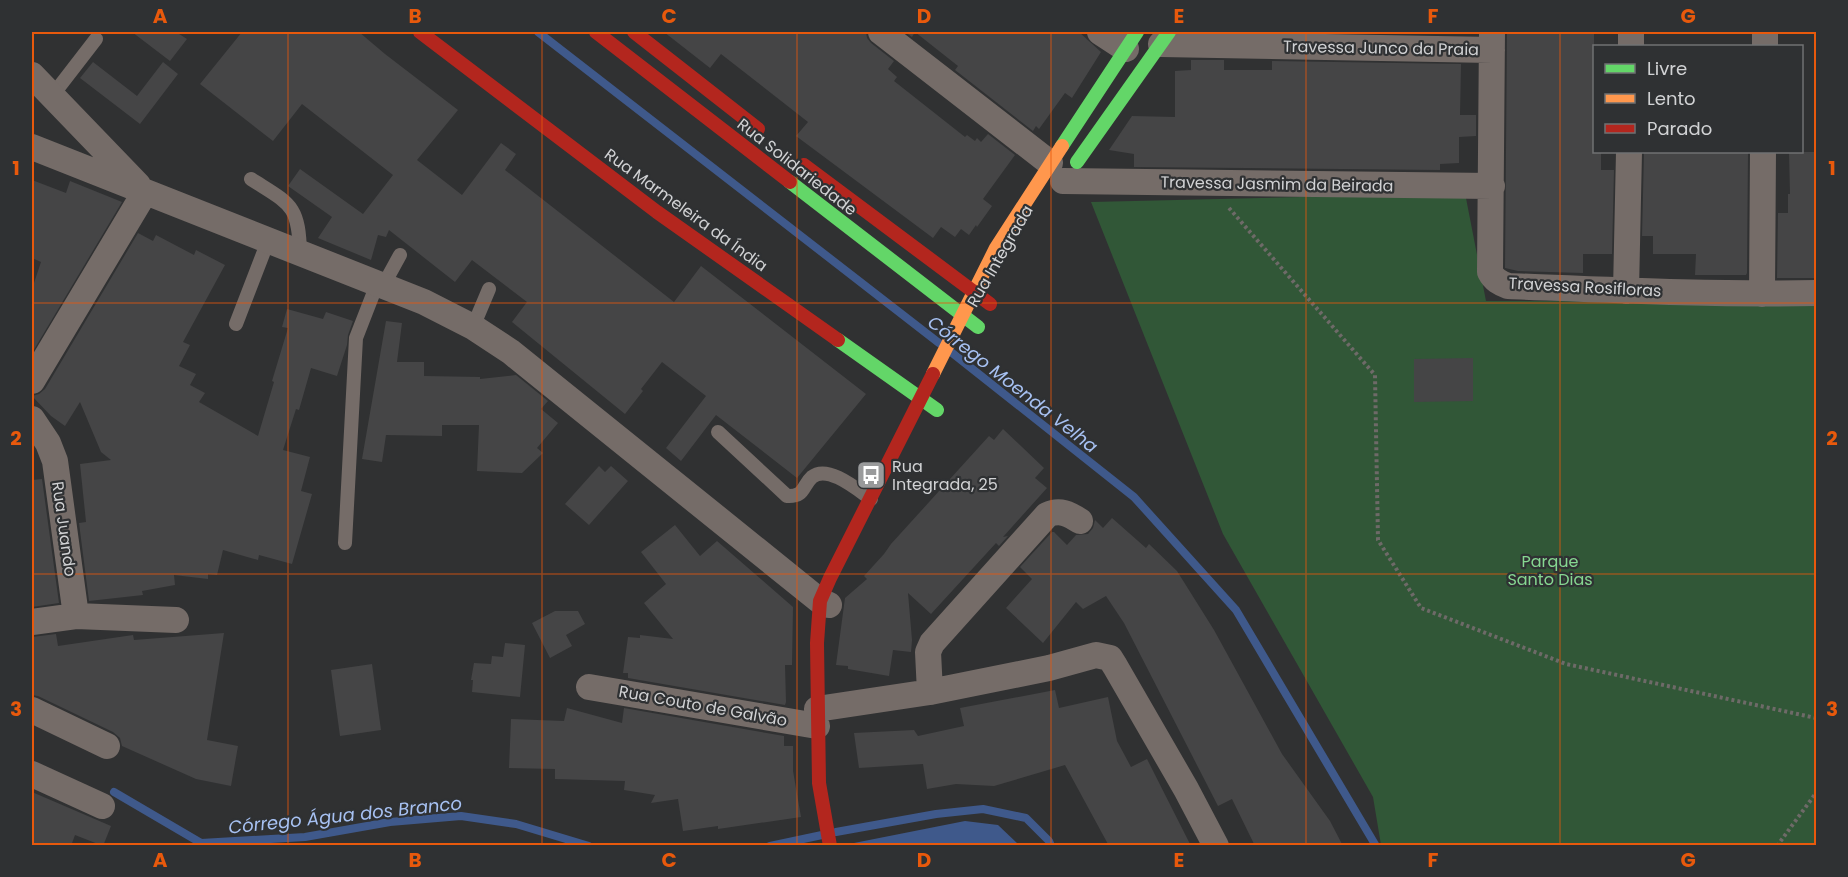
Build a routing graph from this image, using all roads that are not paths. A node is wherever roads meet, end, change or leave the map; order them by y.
1 (420, 32) edge
2 (596, 32) edge
3 (634, 32) edge
4 (881, 32) edge
5 (1100, 32) edge
6 (1165, 38) edge
7 (96, 39) dead end
8 (1132, 40) edge
9 (1492, 41) edge
10 (32, 75) edge
11 (52, 96) junction
12 (768, 137) dead end
13 (32, 147) edge
14 (1629, 153) edge
15 (1763, 153) edge
16 (795, 158) dead end
17 (1057, 178) junction
18 (251, 179) dead end
19 (1492, 186) junction
20 (145, 192) junction
21 (268, 241) junction
22 (300, 254) junction
23 (400, 255) dead end
24 (380, 285) junction
25 (489, 289) dead end
26 (1626, 291) junction
27 (973, 292) junction
28 (1816, 293) edge
29 (1762, 294) junction
30 (993, 298) joint
31 (962, 316) junction
32 (236, 324) dead end
33 (473, 327) junction
34 (975, 332) joint
35 (32, 381) edge
36 (944, 394) dead end
37 (921, 398) junction
38 (32, 419) edge
39 (718, 432) dead end
40 (40, 444) edge
41 (871, 499) junction
42 (1080, 521) dead end
43 (345, 543) dead end
44 (844, 581) dead end
45 (825, 603) junction
46 (76, 616) junction
47 (176, 620) dead end
48 (32, 622) edge
49 (589, 687) dead end
50 (930, 692) junction
51 (32, 710) edge
52 (817, 717) junction
53 (107, 746) dead end
54 (32, 774) edge
55 (102, 806) dead end
56 (830, 844) edge
57 (1216, 846) edge

1 - 37 main road, Rua Marmeleira da Índia
2 - 31 main road, Rua Solidariedade
3 - 12 main road, Rua Solidariedade
4 - 17 street
5 - 8 street
6 - 9 street, Travessa Junco da Praia
6 - 17 main road, Rua Integrada
7 - 11 lane
8 - 17 main road, Rua Integrada
9 - 19 street, Travessa Rosifloras
10 - 11 street
11 - 20 street
13 - 20 street
14 - 26 street
15 - 29 street
16 - 27 main road, Rua Solidariedade
17 - 19 street, Travessa Jasmim da Beirada
17 - 27 main road, Rua Integrada
18 - 22 lane
19 - 26 street, Travessa Rosifloras
20 - 21 street
20 - 35 street
21 - 22 street
21 - 32 lane
22 - 24 street
23 - 24 lane
24 - 33 street
24 - 43 lane
25 - 33 lane
26 - 29 street, Travessa Rosifloras
27 - 30 main road, Rua Solidariedade
27 - 31 main road, Rua Integrada
28 - 29 street, Travessa Rosifloras
30 - 34 main road, Rua Integrada
31 - 34 main road, Rua Solidariedade
31 - 37 main road, Rua Integrada
33 - 45 street
36 - 37 main road, Rua Marmeleira da Índia
37 - 41 main road, Rua Integrada
38 - 40 street, Rua Juando
39 - 41 lane
40 - 46 street, Rua Juando
41 - 45 main road, Rua Integrada
42 - 50 street
44 - 45 main road
45 - 52 main road
46 - 47 street
46 - 48 street
49 - 52 street, Rua Couto de Galvão
50 - 52 street, Rua Couto de Galvão
50 - 57 street, Rua Couto de Galvão
51 - 53 street
52 - 56 main road
54 - 55 street

